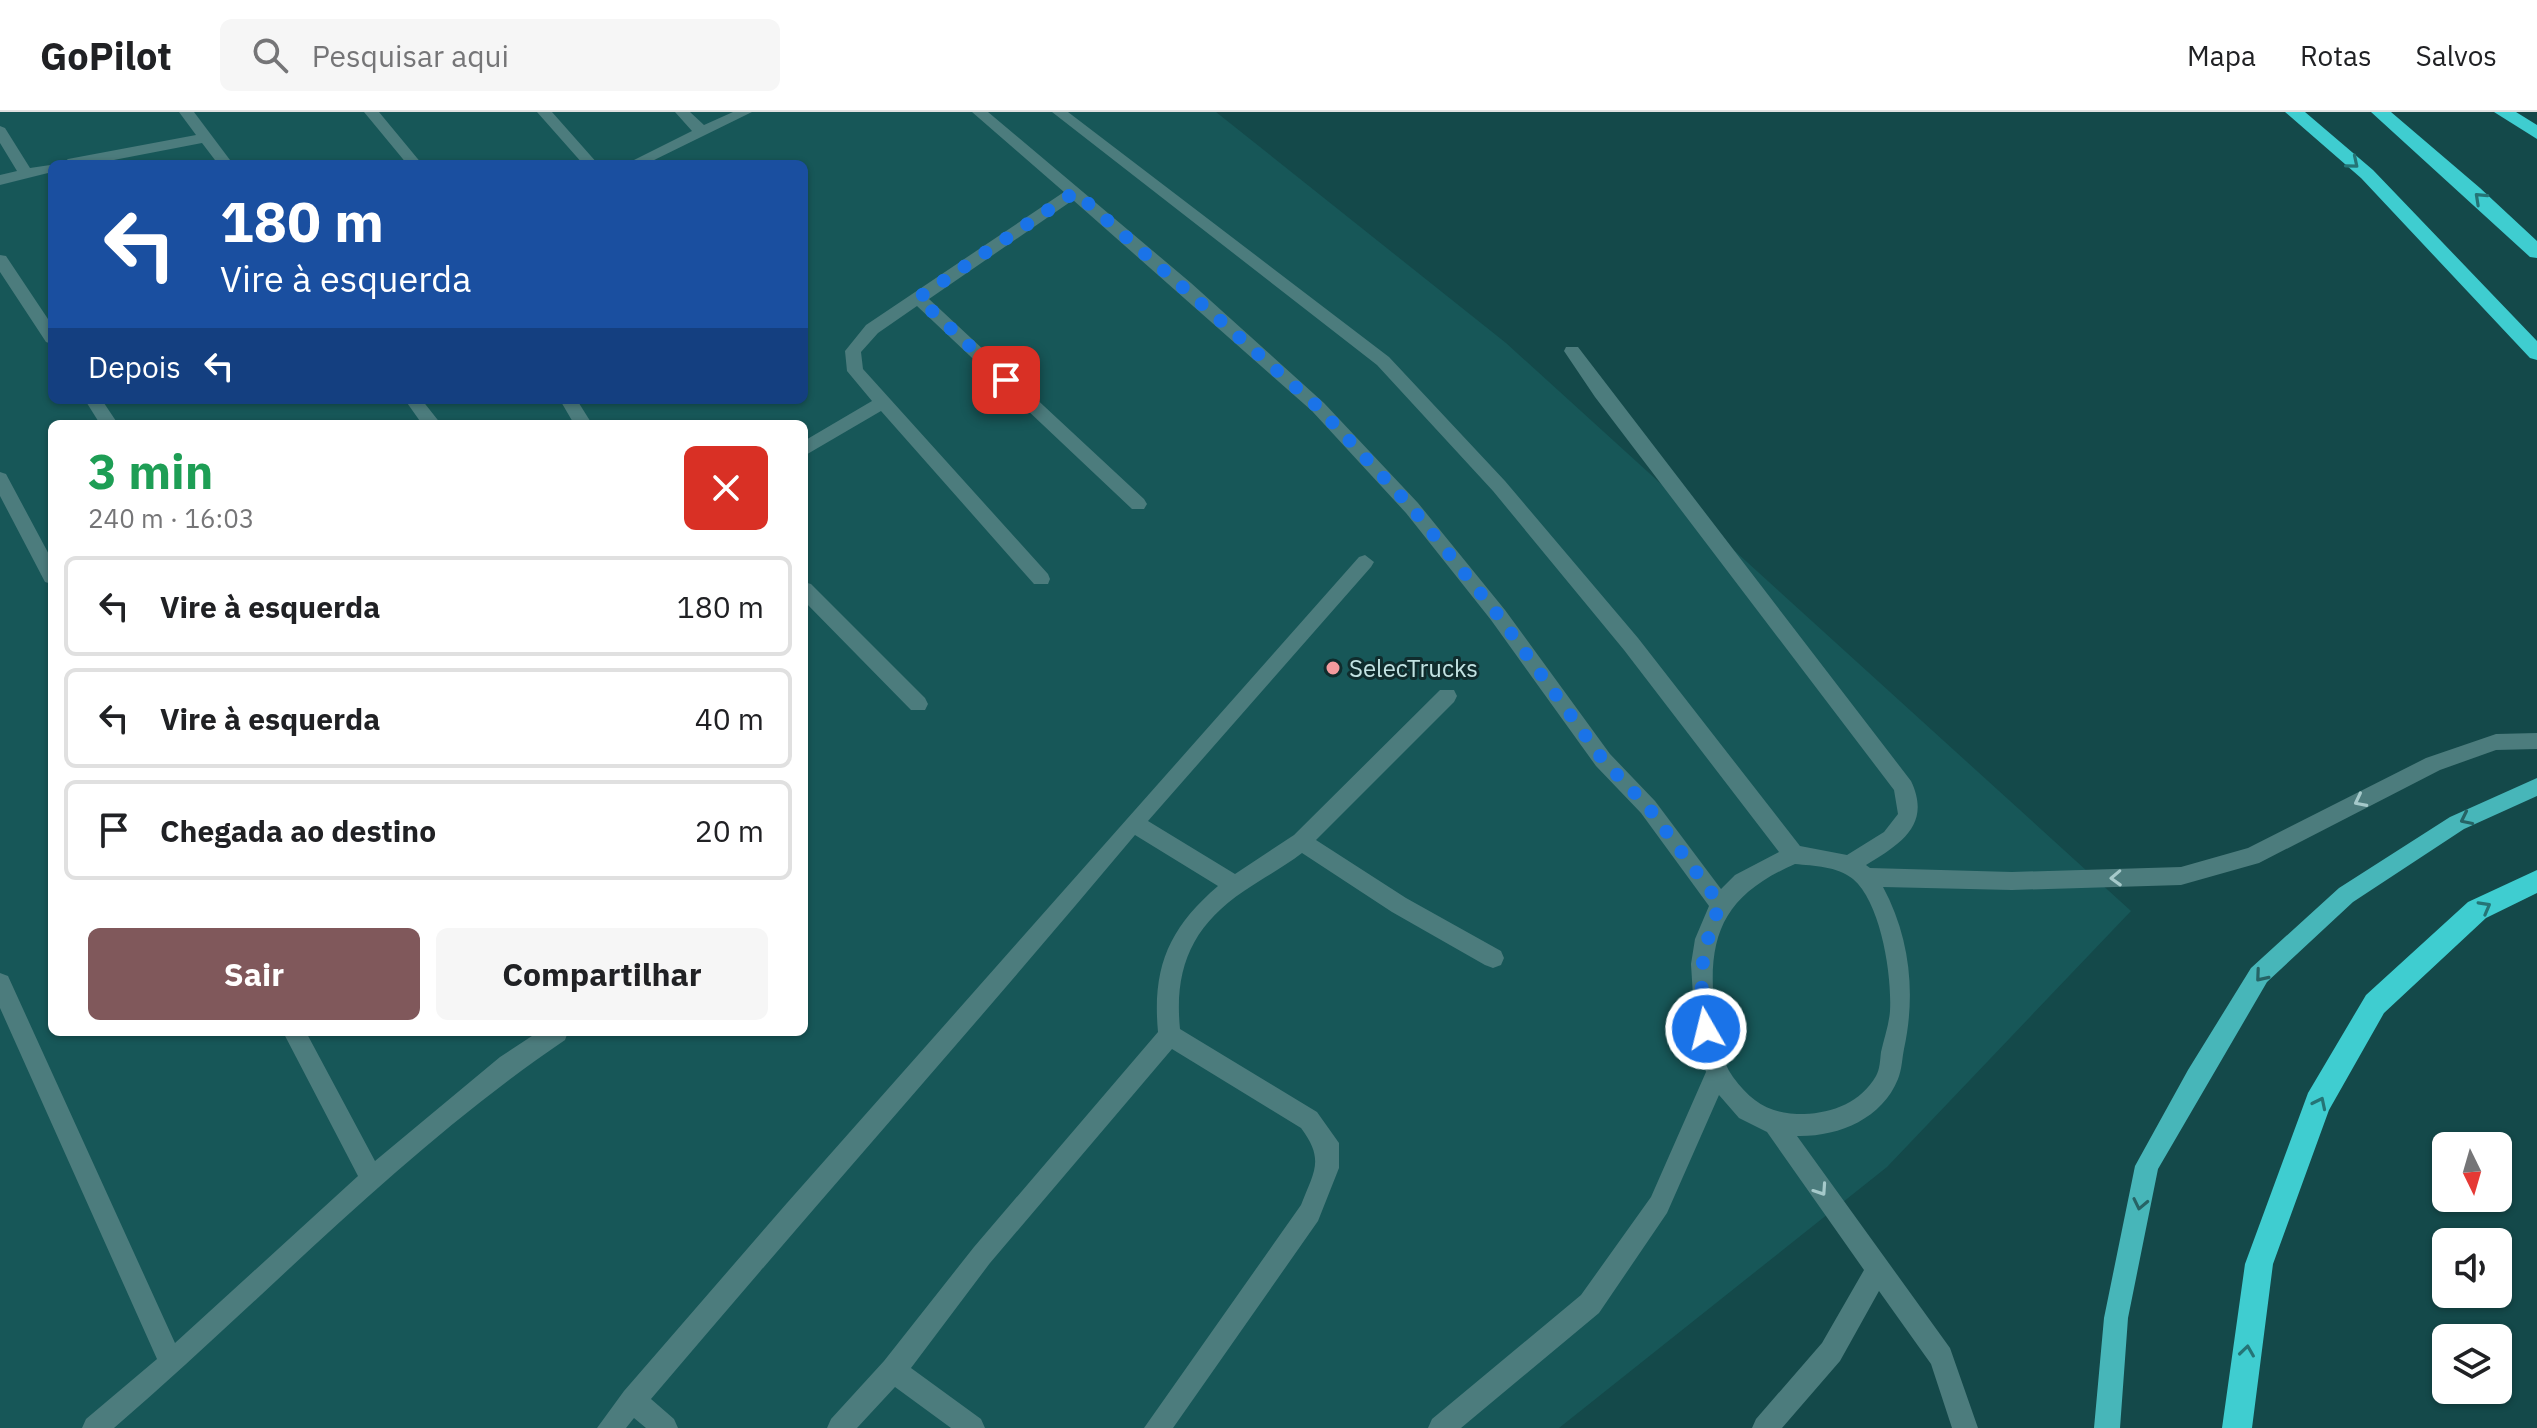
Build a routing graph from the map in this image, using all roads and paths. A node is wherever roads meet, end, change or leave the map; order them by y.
1 (186, 112) edge
2 (371, 112) edge
3 (544, 112) edge
4 (682, 112) edge
5 (745, 112) edge
6 (979, 112) edge
7 (1059, 112) edge
8 (2294, 112) edge
9 (2380, 112) edge
10 (2503, 112) edge
11 (0, 131) edge
12 (701, 131) junction
13 (2537, 133) edge
14 (205, 138) junction
15 (89, 160) edge
16 (223, 160) edge
17 (412, 160) edge
18 (587, 160) edge
19 (641, 160) edge
20 (48, 168) edge
21 (25, 172) junction
22 (0, 180) edge
23 (1075, 192) junction
24 (2537, 252) edge
25 (0, 260) edge
26 (918, 298) junction
27 (48, 332) edge
28 (1572, 351) dead end
29 (2537, 353) edge
30 (883, 402) junction
31 (416, 404) edge
32 (429, 420) edge
33 (808, 447) edge
34 (0, 479) edge
35 (1138, 504) dead end
36 (1365, 562) dead end
37 (48, 569) edge
38 (1041, 579) dead end
39 (808, 593) edge
40 (1447, 696) dead end
41 (918, 704) dead end
42 (2537, 741) edge
43 (2537, 787) edge
44 (1133, 823) junction
45 (1301, 841) junction
46 (1794, 855) junction
47 (1857, 871) junction
48 (2537, 881) edge
49 (1235, 885) junction
50 (1720, 904) junction
51 (1493, 958) dead end
52 (0, 983) edge
53 (1169, 1035) junction
54 (296, 1036) edge
55 (549, 1036) edge
56 (1717, 1073) junction
57 (1776, 1126) junction
58 (372, 1179) junction
59 (1879, 1268) junction
60 (171, 1363) junction
61 (893, 1370) junction
62 (633, 1400) junction
63 (95, 1428) edge
64 (610, 1428) edge
65 (665, 1428) edge
66 (840, 1428) edge
67 (972, 1428) edge
68 (1157, 1428) edge
69 (1441, 1428) edge
70 (1765, 1428) edge
71 (1965, 1428) edge
72 (2107, 1428) edge
73 (2237, 1428) edge

1 - 14 lane
2 - 17 lane
3 - 18 lane
4 - 12 lane
5 - 12 lane
6 - 23 lane
7 - 46 lane
8 -> 29 highway
24 -> 9 highway
10 - 13 highway
11 - 21 lane
12 - 19 lane
14 - 15 lane
14 - 16 lane
20 - 21 lane
21 - 22 lane
23 - 26 lane
23 - 50 lane
25 - 27 lane
26 - 30 lane
26 - 35 lane
28 - 47 lane
30 - 33 lane
30 - 38 lane
31 - 32 lane
34 - 37 lane
36 - 44 lane
39 - 41 lane
40 - 45 lane
42 -> 47 lane
43 -> 72 main road
44 - 49 lane
44 - 62 lane
45 - 49 lane
45 - 51 lane
46 - 47 lane
46 - 50 lane
47 - 57 lane
73 -> 48 highway
49 - 53 lane
50 - 56 lane
52 - 60 lane
53 - 61 lane
53 - 68 lane
54 - 58 lane
55 - 58 lane
56 - 57 lane
56 - 69 lane
57 -> 59 lane
58 - 60 lane
59 - 70 lane
59 - 71 lane
60 - 63 lane
61 - 66 lane
61 - 67 lane
62 - 64 lane
62 - 65 lane

